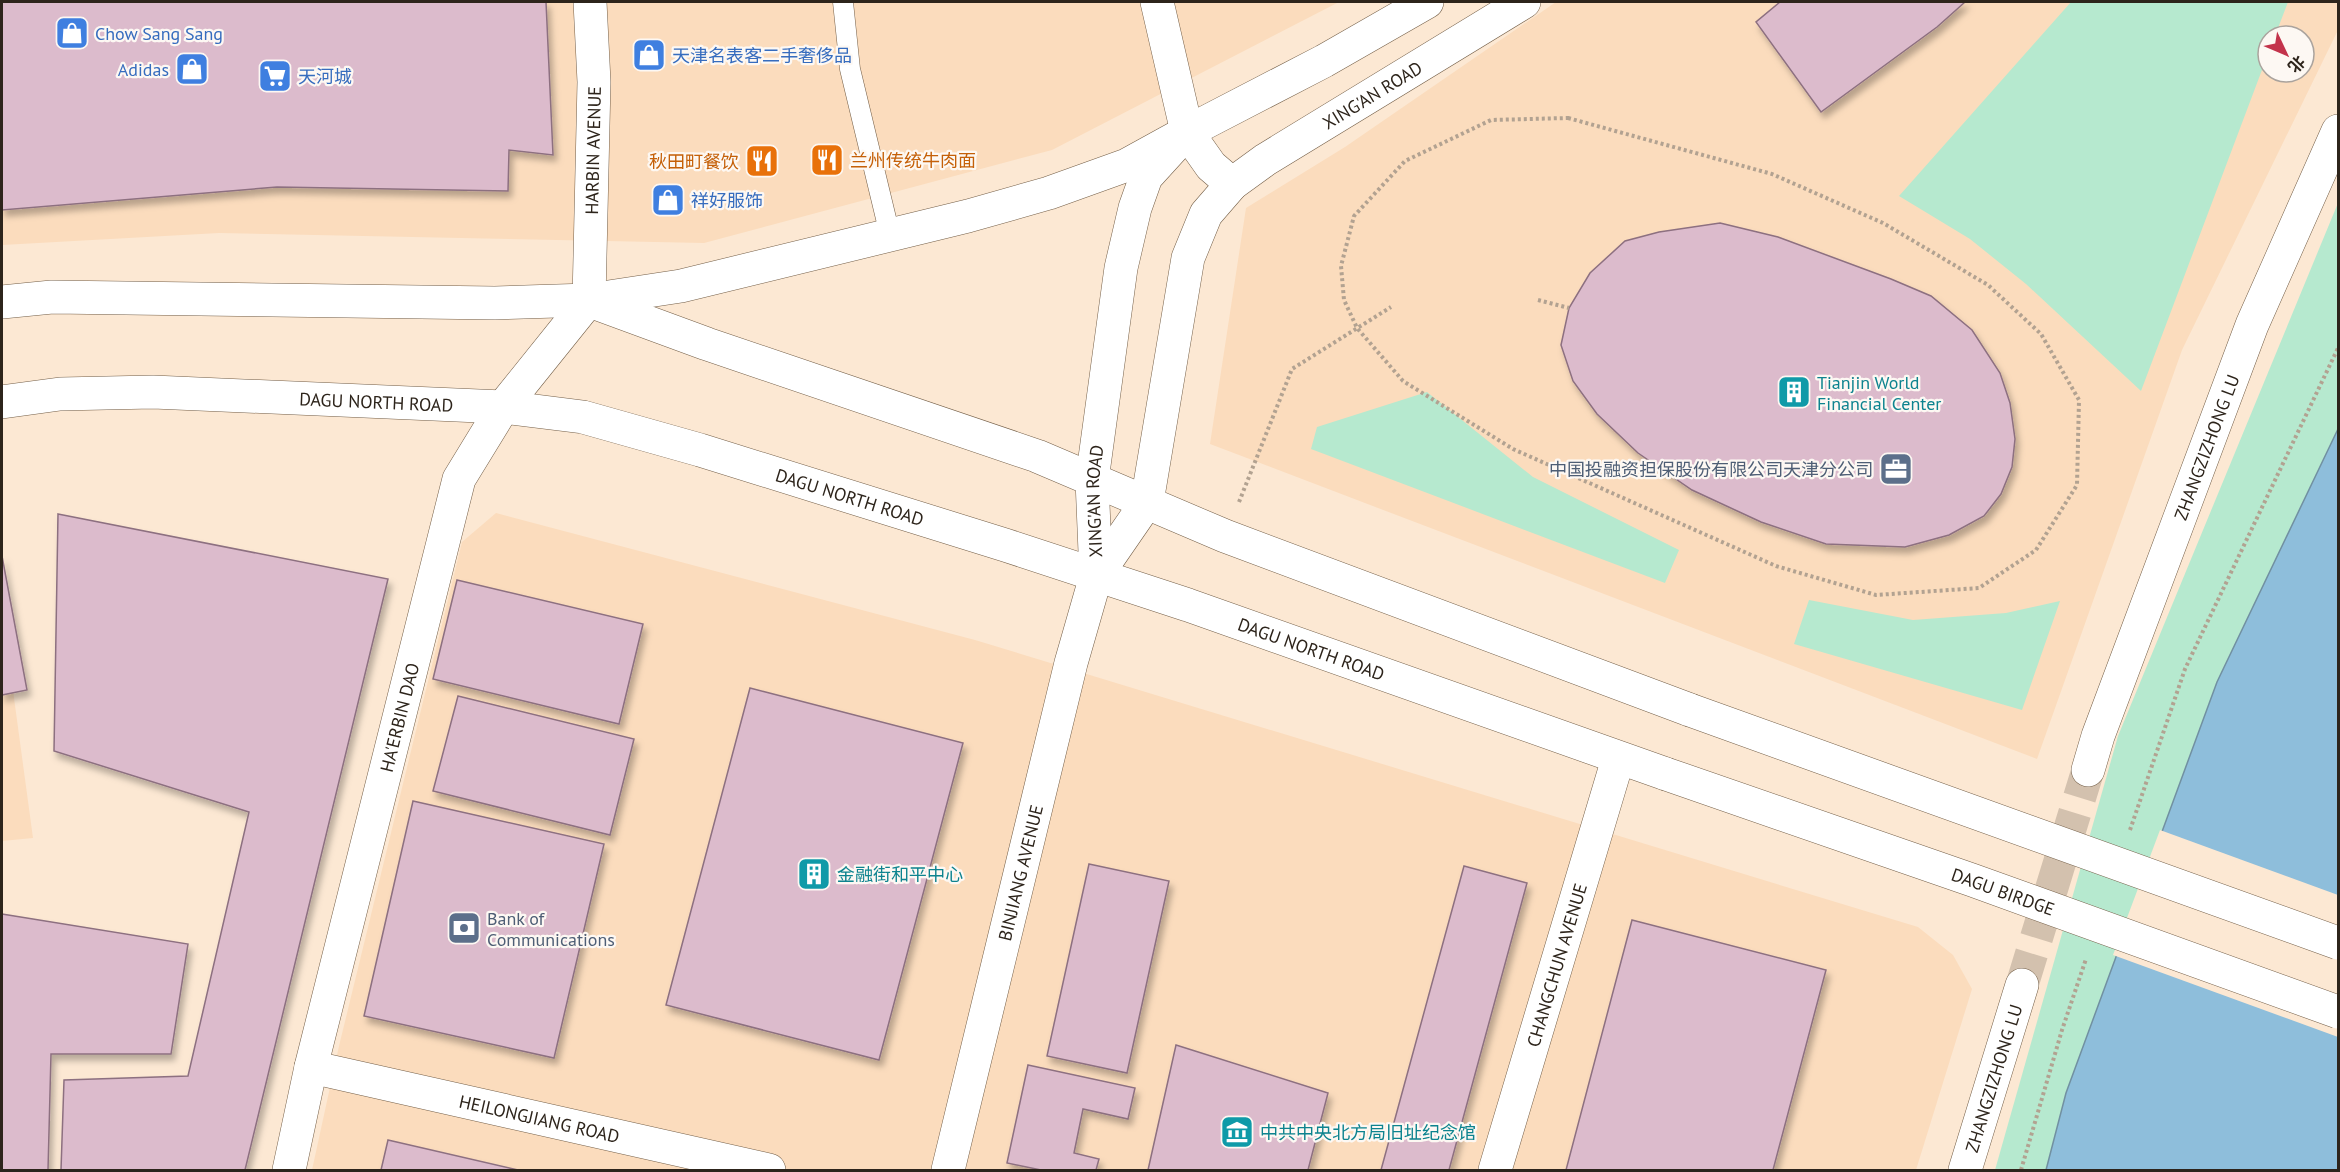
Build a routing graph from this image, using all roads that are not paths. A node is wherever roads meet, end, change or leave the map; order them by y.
1 (590, 2) edge
2 (843, 2) edge
3 (1157, 2) edge
4 (1427, 2) edge
5 (1524, 2) edge
6 (2338, 131) edge
7 (1187, 132) junction
8 (1232, 184) junction
9 (890, 235) junction
10 (589, 300) junction
11 (2, 302) edge
12 (2, 402) edge
13 (503, 407) junction
14 (1092, 480) junction
15 (1147, 502) junction
16 (1096, 576) junction
17 (1618, 759) junction
18 (2088, 770) tunnel mouth
19 (1666, 774) joint
20 (2338, 943) edge
21 (2022, 985) tunnel mouth
22 (2338, 1012) edge
23 (311, 1067) junction
24 (289, 1170) edge
25 (769, 1170) edge
26 (948, 1170) edge
27 (1495, 1170) edge
28 (1965, 1170) edge

1 - 10 main road, HARBIN AVENUE
2 - 9 lane
3 - 7 main road
4 - 7 main road, XING'AN ROAD
5 - 8 main road, XING'AN ROAD
6 - 18 main road, ZHANGZIZHONG LU
7 - 8 main road
7 - 9 main road
7 - 14 main road, XING'AN ROAD
8 - 15 main road, XING'AN ROAD
9 - 10 main road
10 - 11 main road
10 - 13 main road, HA'ERBIN DAO
10 - 14 main road
12 - 13 main road, DAGU NORTH ROAD
13 - 16 main road, DAGU NORTH ROAD
13 - 23 main road, HA'ERBIN DAO
14 - 15 main road
14 - 16 main road, XING'AN ROAD
15 - 16 main road, XING'AN ROAD
15 - 20 main road, bridge
16 - 17 main road, DAGU NORTH ROAD
16 - 26 main road, BINJIANG AVENUE
17 - 19 main road, DAGU NORTH ROAD
17 - 27 main road, CHANGCHUN AVENUE
19 - 22 main road, DAGU BIRDGE, bridge
21 - 28 main road, ZHANGZIZHONG LU
23 - 24 main road, HA'ERBIN DAO
23 - 25 main road, HEILONGJIANG ROAD

